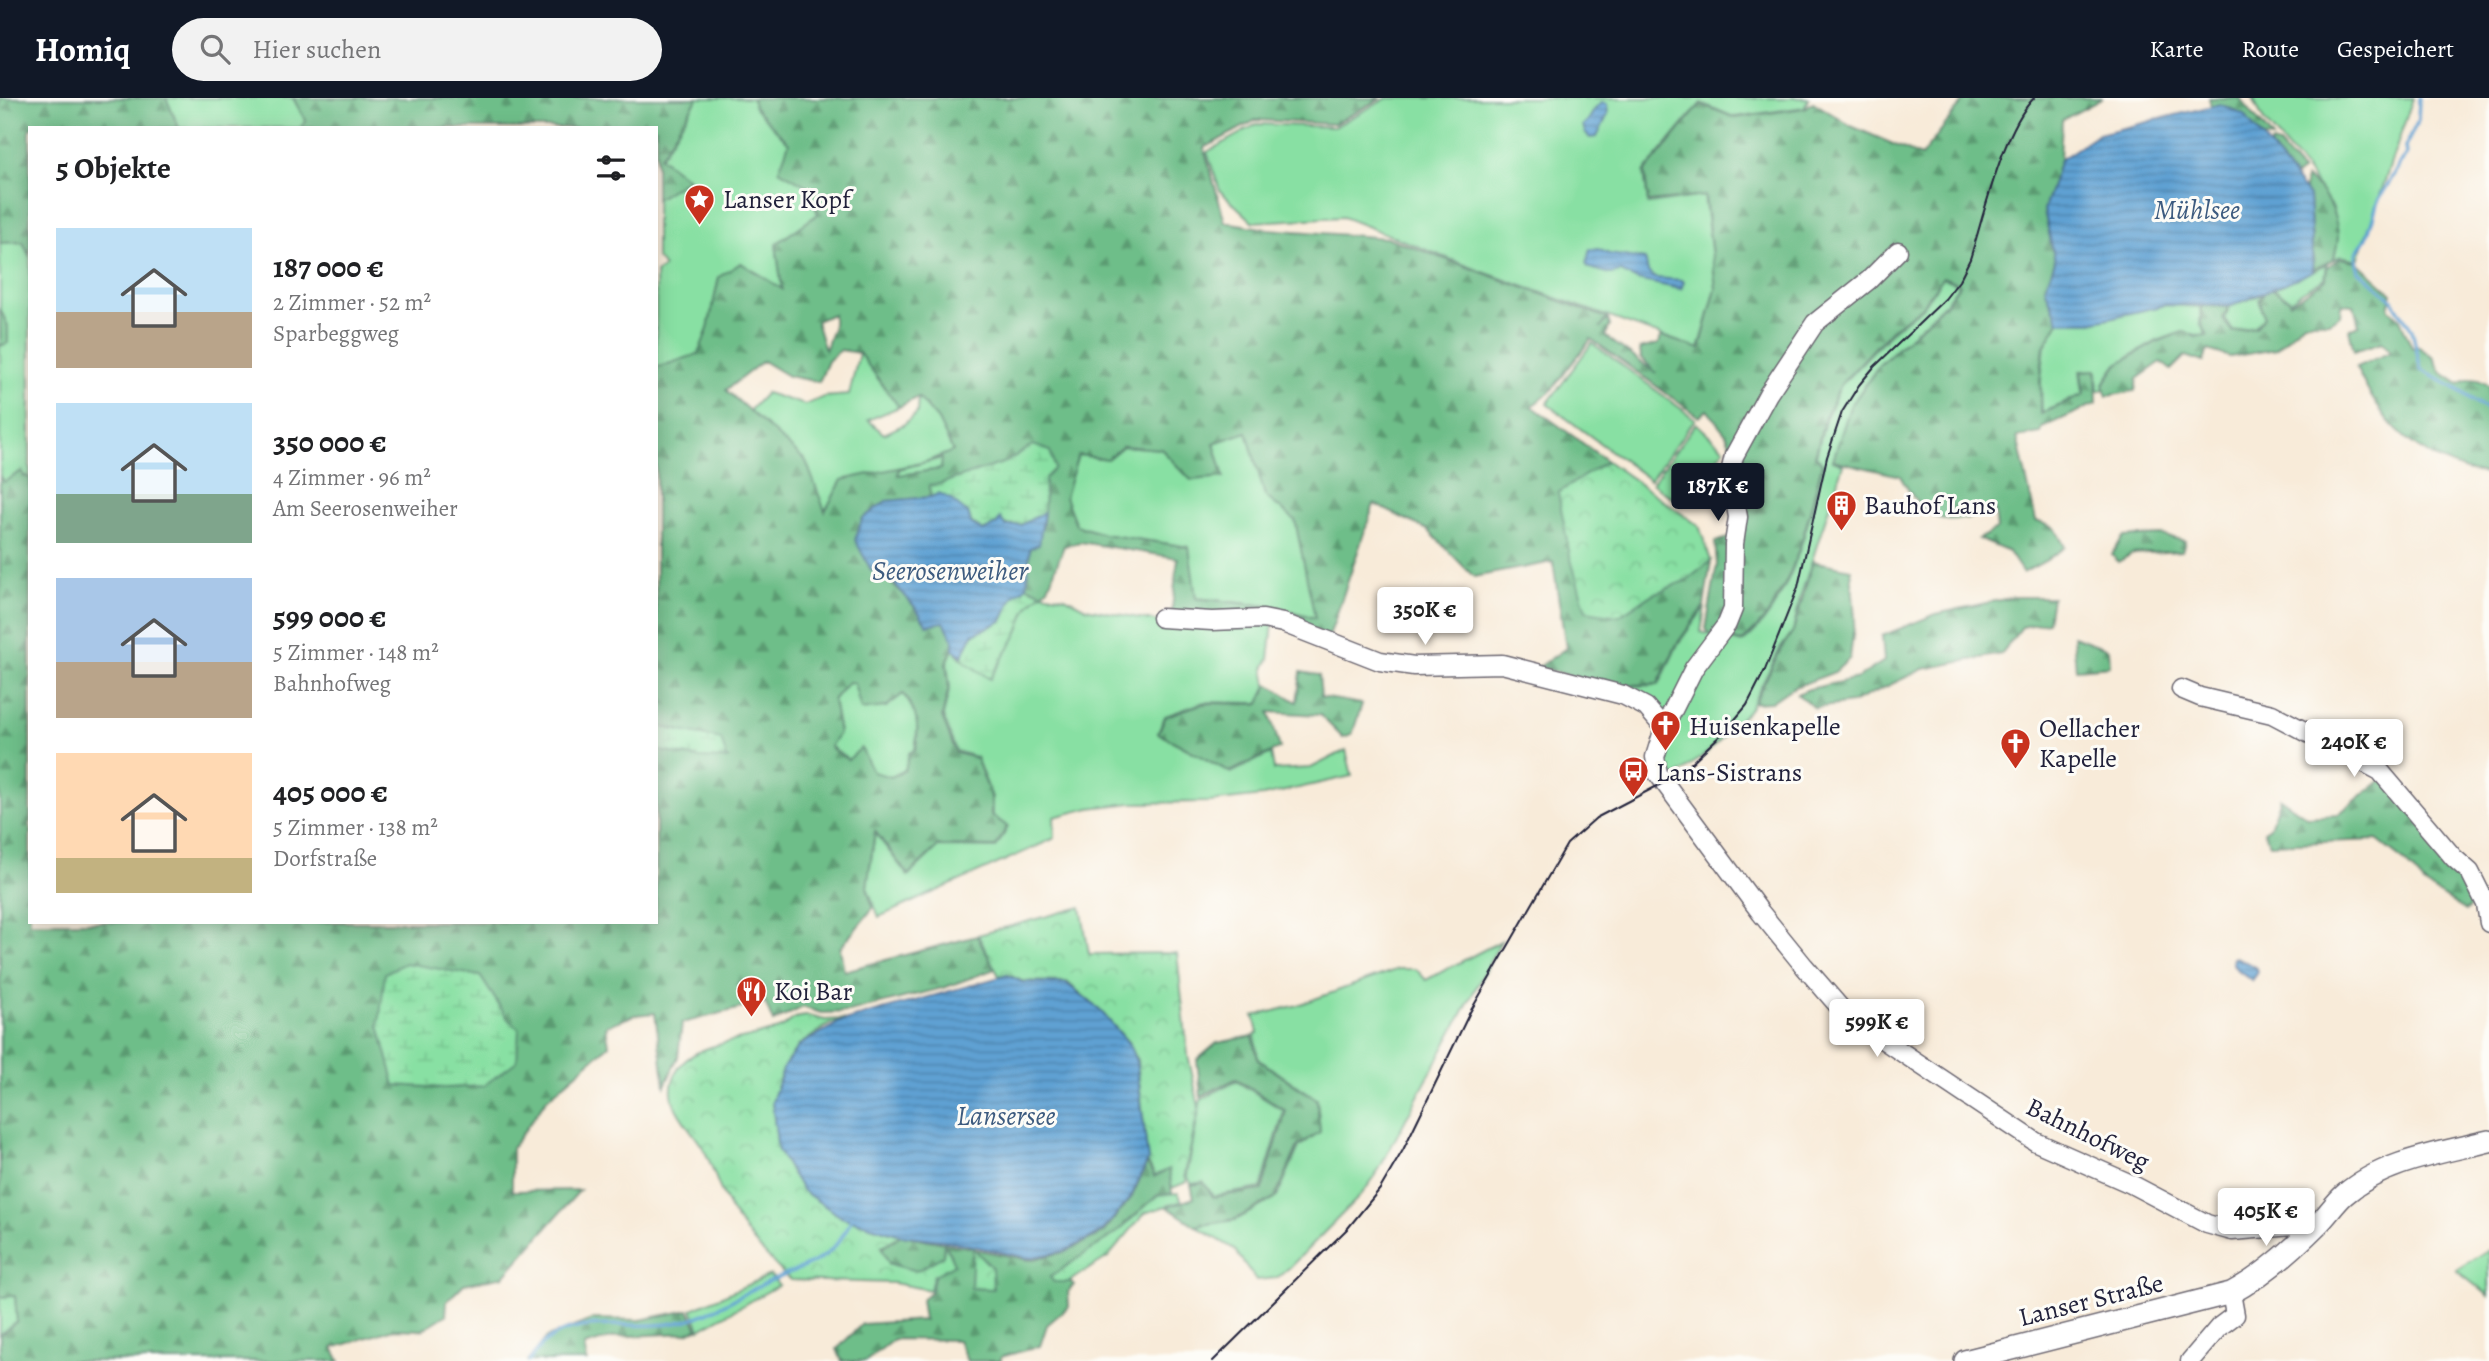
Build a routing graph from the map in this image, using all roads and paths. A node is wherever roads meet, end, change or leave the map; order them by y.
1 (1898, 251) dead end
2 (1161, 618) dead end
3 (2181, 689) dead end
4 (1664, 728) junction
5 (2489, 923) edge
6 (2489, 1141) edge
7 (2317, 1224) junction
8 (2231, 1293) junction
9 (1965, 1361) edge
10 (2190, 1361) edge

1 - 4 street
2 - 4 street
3 - 5 street
4 - 7 street, Bahnhofweg
6 - 7 main road, Lanser Straße
7 - 8 main road, Lanser Straße
8 - 9 main road, Lanser Straße
8 - 10 street

